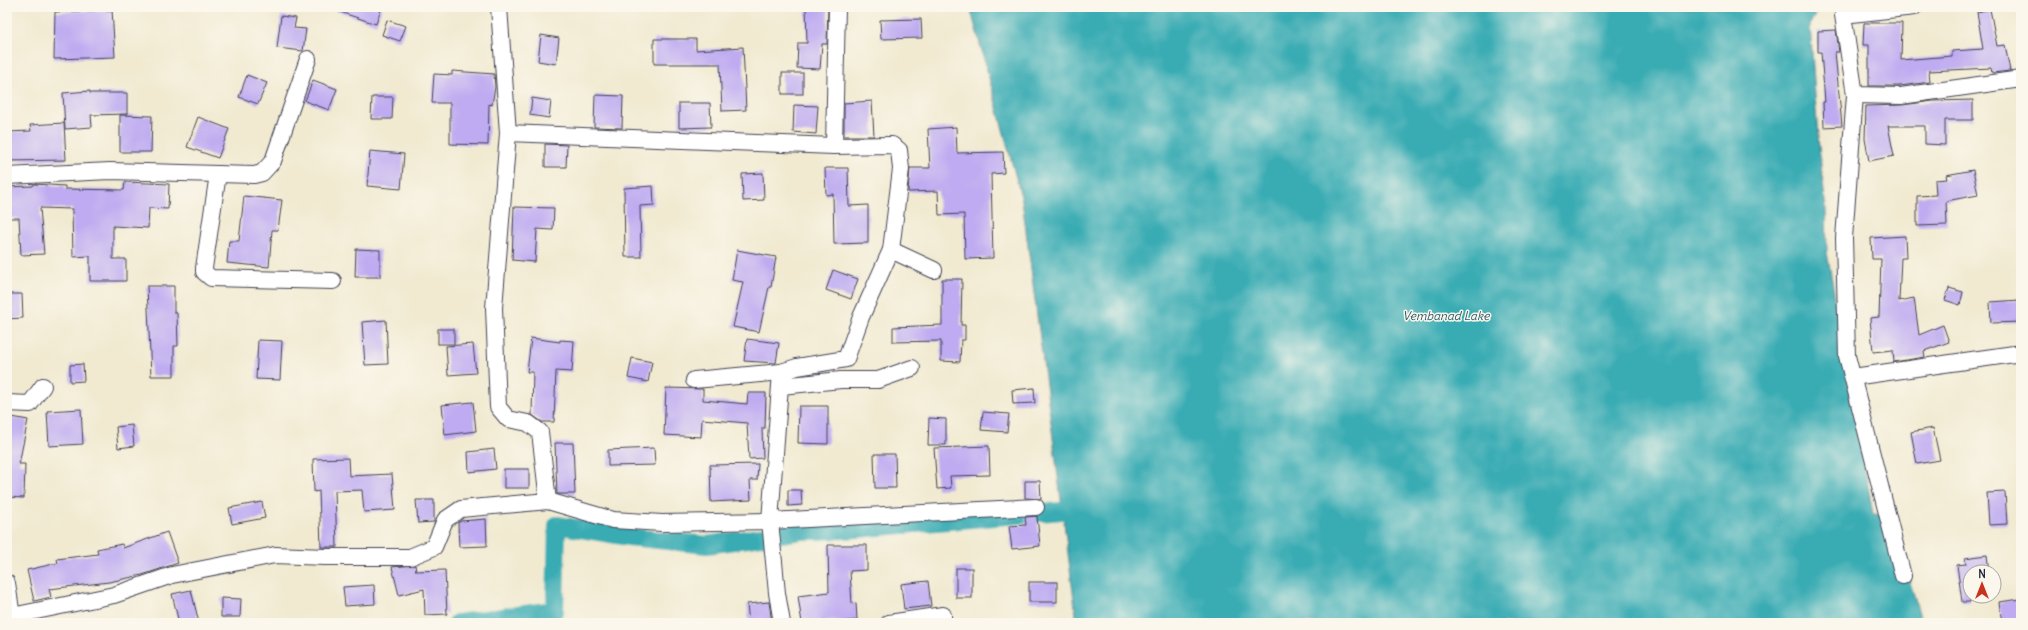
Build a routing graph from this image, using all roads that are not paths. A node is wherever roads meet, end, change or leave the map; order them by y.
1 (499, 7) edge
2 (837, 7) edge
3 (1914, 7) edge
4 (1891, 9) edge
5 (308, 59) dead end
6 (2021, 79) edge
7 (1855, 95) junction
8 (508, 133) junction
9 (834, 146) junction
10 (218, 174) junction
11 (7, 176) edge
12 (891, 250) junction
13 (934, 270) dead end
14 (333, 281) dead end
15 (2021, 353) edge
16 (912, 368) dead end
17 (1853, 377) junction
18 (781, 379) junction
19 (694, 380) dead end
20 (43, 386) dead end
21 (7, 403) edge
22 (548, 501) junction
23 (1036, 507) dead end
24 (771, 530) junction
25 (1903, 576) dead end
26 (7, 583) edge
27 (11, 619) edge
28 (782, 623) edge
29 (889, 623) edge
30 (942, 623) edge

1 - 8 street
2 - 9 street
3 - 4 street
4 - 7 street
5 - 10 street
6 - 7 street
7 - 17 street
8 - 9 street
8 - 22 street
9 - 12 street
10 - 11 street
10 - 14 street
12 - 13 street
12 - 18 street
15 - 17 street
16 - 18 street
17 - 25 street
18 - 19 street
18 - 24 street
20 - 21 street
22 - 24 street
22 - 27 street
23 - 24 street
24 - 28 street
26 - 27 street
29 - 30 street

